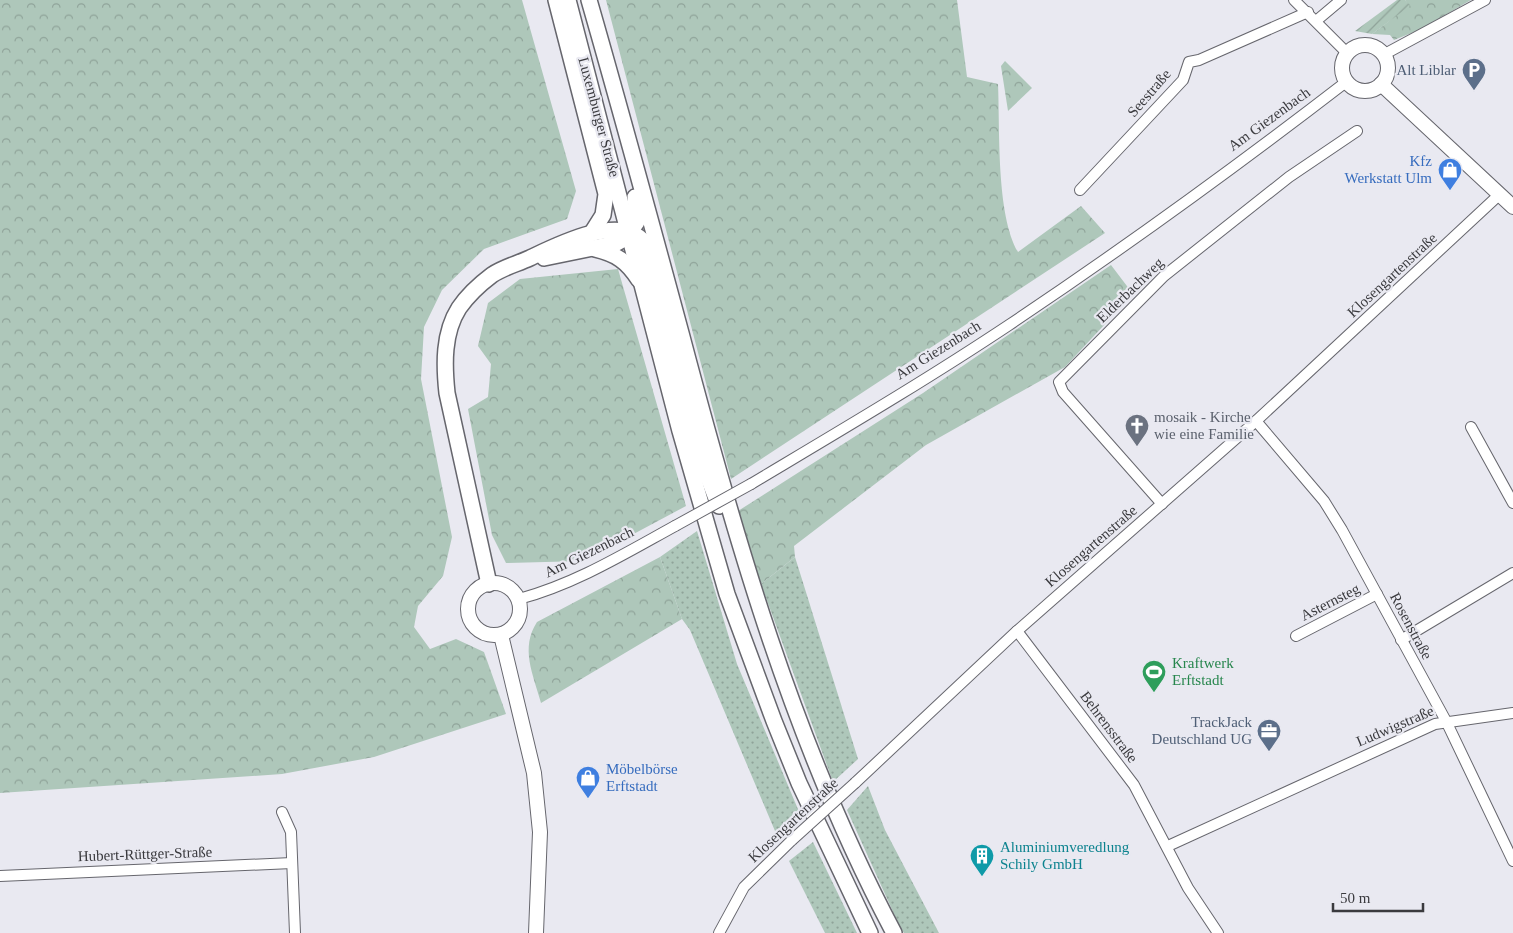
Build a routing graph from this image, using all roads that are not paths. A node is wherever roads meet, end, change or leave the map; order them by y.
1 (556, 0) edge
2 (568, 0) edge
3 (589, 0) edge
4 (1294, 0) edge
5 (1341, 0) edge
6 (1486, 0) edge
7 (1308, 12) junction
8 (1316, 21) junction
9 (1347, 53) junction
10 (1383, 55) junction
11 (1346, 82) junction
12 (1381, 84) junction
13 (621, 110) junction
14 (1357, 131) dead end
15 (1080, 190) dead end
16 (1500, 194) junction
17 (1513, 207) edge
18 (630, 233) junction
19 (592, 241) junction
20 (644, 286) junction
21 (1256, 421) junction
22 (1471, 427) dead end
23 (1513, 503) edge
24 (1162, 504) junction
25 (1513, 573) edge
26 (488, 584) junction
27 (1377, 594) junction
28 (519, 599) junction
29 (758, 602) junction
30 (1017, 631) junction
31 (501, 635) junction
32 (1296, 636) dead end
33 (1401, 640) junction
34 (1513, 713) edge
35 (1446, 721) junction
36 (282, 812) dead end
37 (1168, 846) junction
38 (1513, 861) edge
39 (292, 863) junction
40 (0, 876) edge
41 (295, 933) edge
42 (536, 933) edge
43 (719, 933) edge
44 (870, 933) edge
45 (894, 933) edge
46 (1218, 933) edge

1 - 19 main road
2 - 18 main road, Luxemburger Straße
3 - 13 main road, Luxemburger Straße
4 - 7 street
5 - 8 street
6 - 10 street
7 - 8 street
7 - 15 street, Seestraße
8 - 9 street
9 - 10 main road
9 - 11 main road
10 - 12 main road
11 - 12 main road
11 - 28 street, Am Giezenbach, bridge
12 - 16 main road
13 - 18 main road
13 - 29 main road
14 - 24 street, Elderbachweg
16 - 17 main road
16 - 21 street, Klosengartenstraße
18 - 19 main road
18 - 20 main road, Luxemburger Straße
18 - 29 main road
19 - 20 main road
19 - 26 main road
20 - 44 main road, Luxemburger Straße
21 - 24 street, Klosengartenstraße
21 - 27 street, Rosenstraße
22 - 23 street
24 - 30 street, Klosengartenstraße
25 - 33 street
26 - 28 main road
26 - 31 main road
27 - 32 street, Asternsteg
27 - 33 street, Rosenstraße
28 - 31 main road
29 - 45 main road
30 - 37 street, Behrensstraße
30 - 43 street, Klosengartenstraße, bridge
31 - 42 main road
33 - 35 street, Rosenstraße
34 - 35 street, Ludwigstraße
35 - 37 street, Ludwigstraße
35 - 38 street, Rosenstraße
36 - 39 street
37 - 46 street, Behrensstraße
39 - 40 street, Hubert-Rüttger-Straße
39 - 41 street

